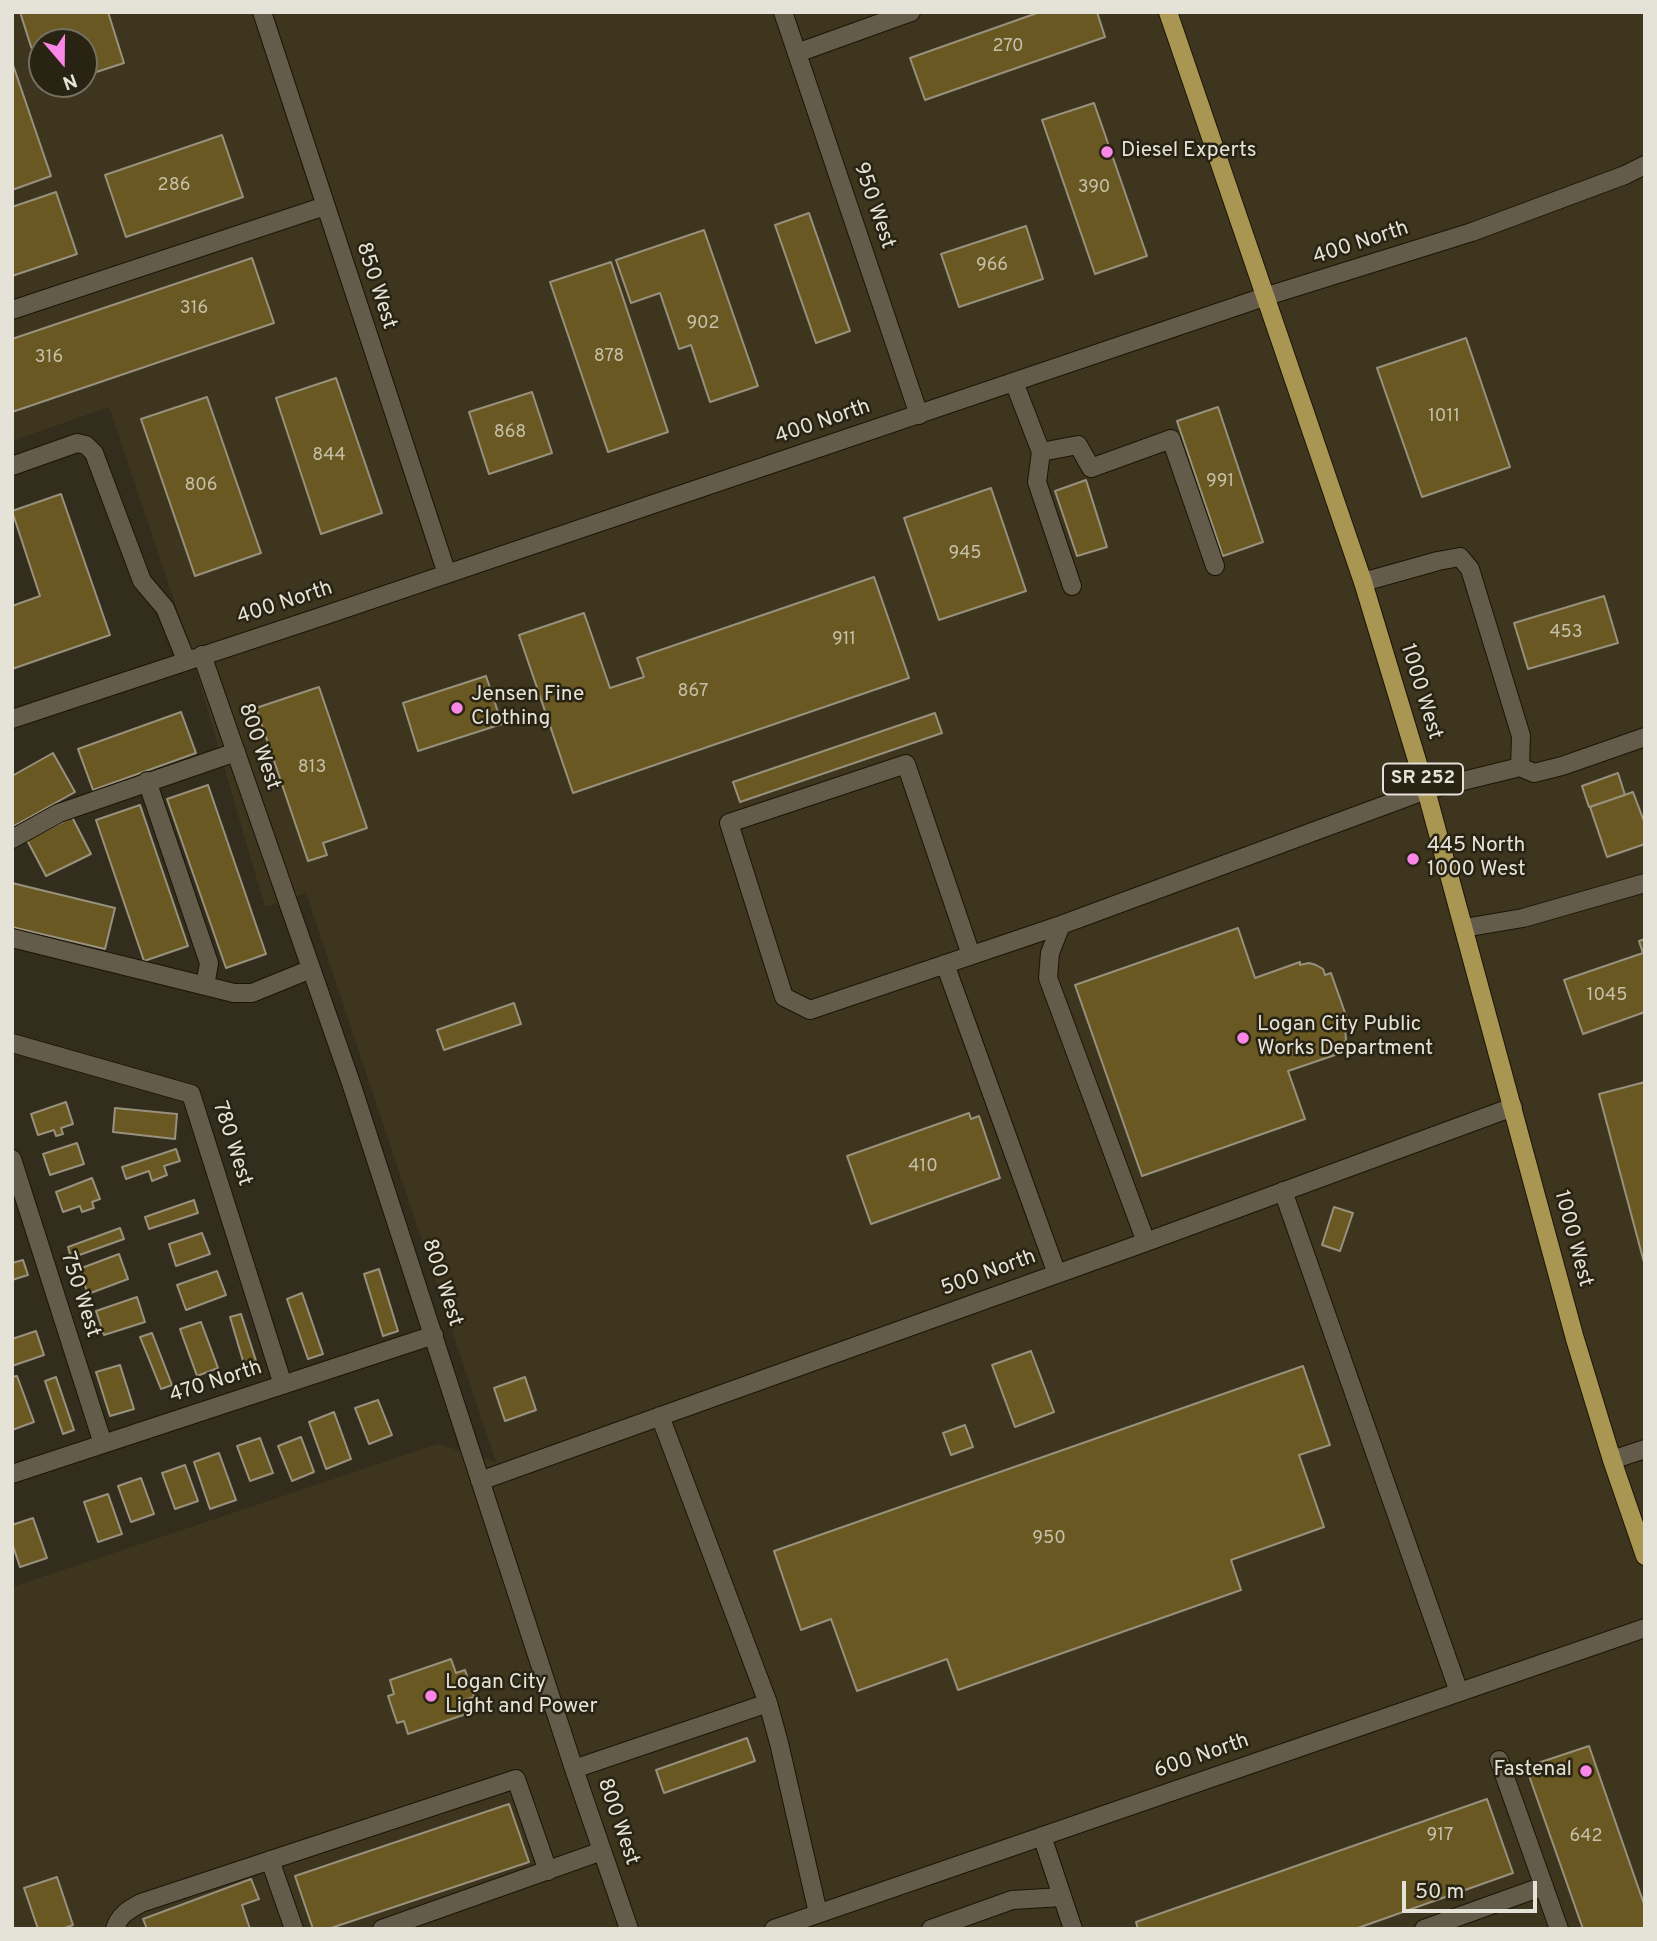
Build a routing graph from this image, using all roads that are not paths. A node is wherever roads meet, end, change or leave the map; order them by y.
1 (262, 12) edge
2 (783, 12) edge
3 (911, 12) edge
4 (1168, 12) edge
5 (797, 53) junction
6 (1645, 164) edge
7 (325, 206) junction
8 (1264, 298) junction
9 (12, 310) edge
10 (1014, 382) junction
11 (919, 415) junction
12 (1041, 452) junction
13 (12, 466) edge
14 (1214, 566) dead end
15 (447, 574) junction
16 (1363, 582) junction
17 (1072, 586) dead end
18 (194, 658) junction
19 (12, 719) edge
20 (1645, 737) edge
21 (236, 752) junction
22 (1520, 766) junction
23 (147, 781) junction
24 (1426, 790) junction
25 (12, 839) edge
26 (1645, 883) edge
27 (1061, 925) junction
28 (1464, 928) junction
29 (12, 938) edge
30 (971, 955) junction
31 (945, 964) junction
32 (311, 969) junction
33 (205, 986) junction
34 (12, 1043) edge
35 (1513, 1107) junction
36 (12, 1159) edge
37 (1283, 1191) junction
38 (1146, 1242) junction
39 (1057, 1274) junction
40 (434, 1335) junction
41 (284, 1385) junction
42 (660, 1416) junction
43 (103, 1444) junction
44 (1645, 1449) edge
45 (1612, 1460) junction
46 (12, 1474) edge
47 (480, 1481) junction
48 (1645, 1556) edge
49 (1645, 1628) edge
50 (1459, 1692) junction
51 (768, 1703) junction
52 (1499, 1760) dead end
53 (575, 1769) junction
54 (1042, 1836) junction
55 (602, 1852) junction
56 (270, 1860) junction
57 (548, 1871) junction
58 (1544, 1885) junction
59 (1062, 1897) junction
60 (818, 1913) junction
61 (115, 1929) edge
62 (294, 1929) edge
63 (382, 1929) edge
64 (629, 1929) edge
65 (774, 1929) edge
66 (931, 1929) edge
67 (1073, 1929) edge
68 (1424, 1929) edge
69 (1559, 1929) edge

1 - 7 street, 850 West
2 - 5 street, 950 West
3 - 5 street
4 - 8 main road, 1000 West / SR 252
5 - 11 street, 950 West
6 - 8 street, 400 North
7 - 9 street
7 - 15 street, 850 West
8 - 10 street, 400 North
8 - 16 main road, 1000 West / SR 252
10 - 11 street, 400 North
10 - 12 street
11 - 15 street, 400 North
12 - 14 street
12 - 17 street
13 - 18 street, 800 West
15 - 18 street, 400 North
16 - 22 street
16 - 24 main road, 1000 West / SR 252
18 - 19 street, 400 North
18 - 21 street, 800 West
20 - 22 street
21 - 23 street
21 - 32 street, 800 West
22 - 24 street
23 - 25 street
23 - 33 street
24 - 27 street
24 - 28 main road, 1000 West / SR 252
26 - 28 street
27 - 30 street
27 - 38 street
28 - 35 main road, 1000 West / SR 252
29 - 33 street
30 - 31 street
30 - 31 street
31 - 39 street
32 - 33 street
32 - 40 street, 800 West
34 - 41 street, 780 West
35 - 37 street, 500 North
35 - 45 main road, 1000 West / SR 252
36 - 43 street, 750 West
37 - 38 street, 500 North
37 - 50 street
38 - 39 street, 500 North
39 - 42 street, 500 North
40 - 41 street, 470 North
40 - 47 street, 800 West
41 - 43 street, 470 North
42 - 47 street, 500 North
42 - 51 street
43 - 46 street, 470 North
44 - 45 street
45 - 48 main road, 1000 West / SR 252
47 - 53 street, 800 West
49 - 50 street, 600 North
50 - 54 street, 600 North
51 - 53 street
51 - 60 street
52 - 58 street
53 - 55 street, 800 West
54 - 59 street
54 - 60 street, 600 North
55 - 57 street
55 - 64 street, 800 West
56 - 57 street
56 - 61 street
56 - 62 street
57 - 63 street
58 - 68 street
58 - 69 street
59 - 66 street
59 - 67 street
60 - 65 street, 600 North

